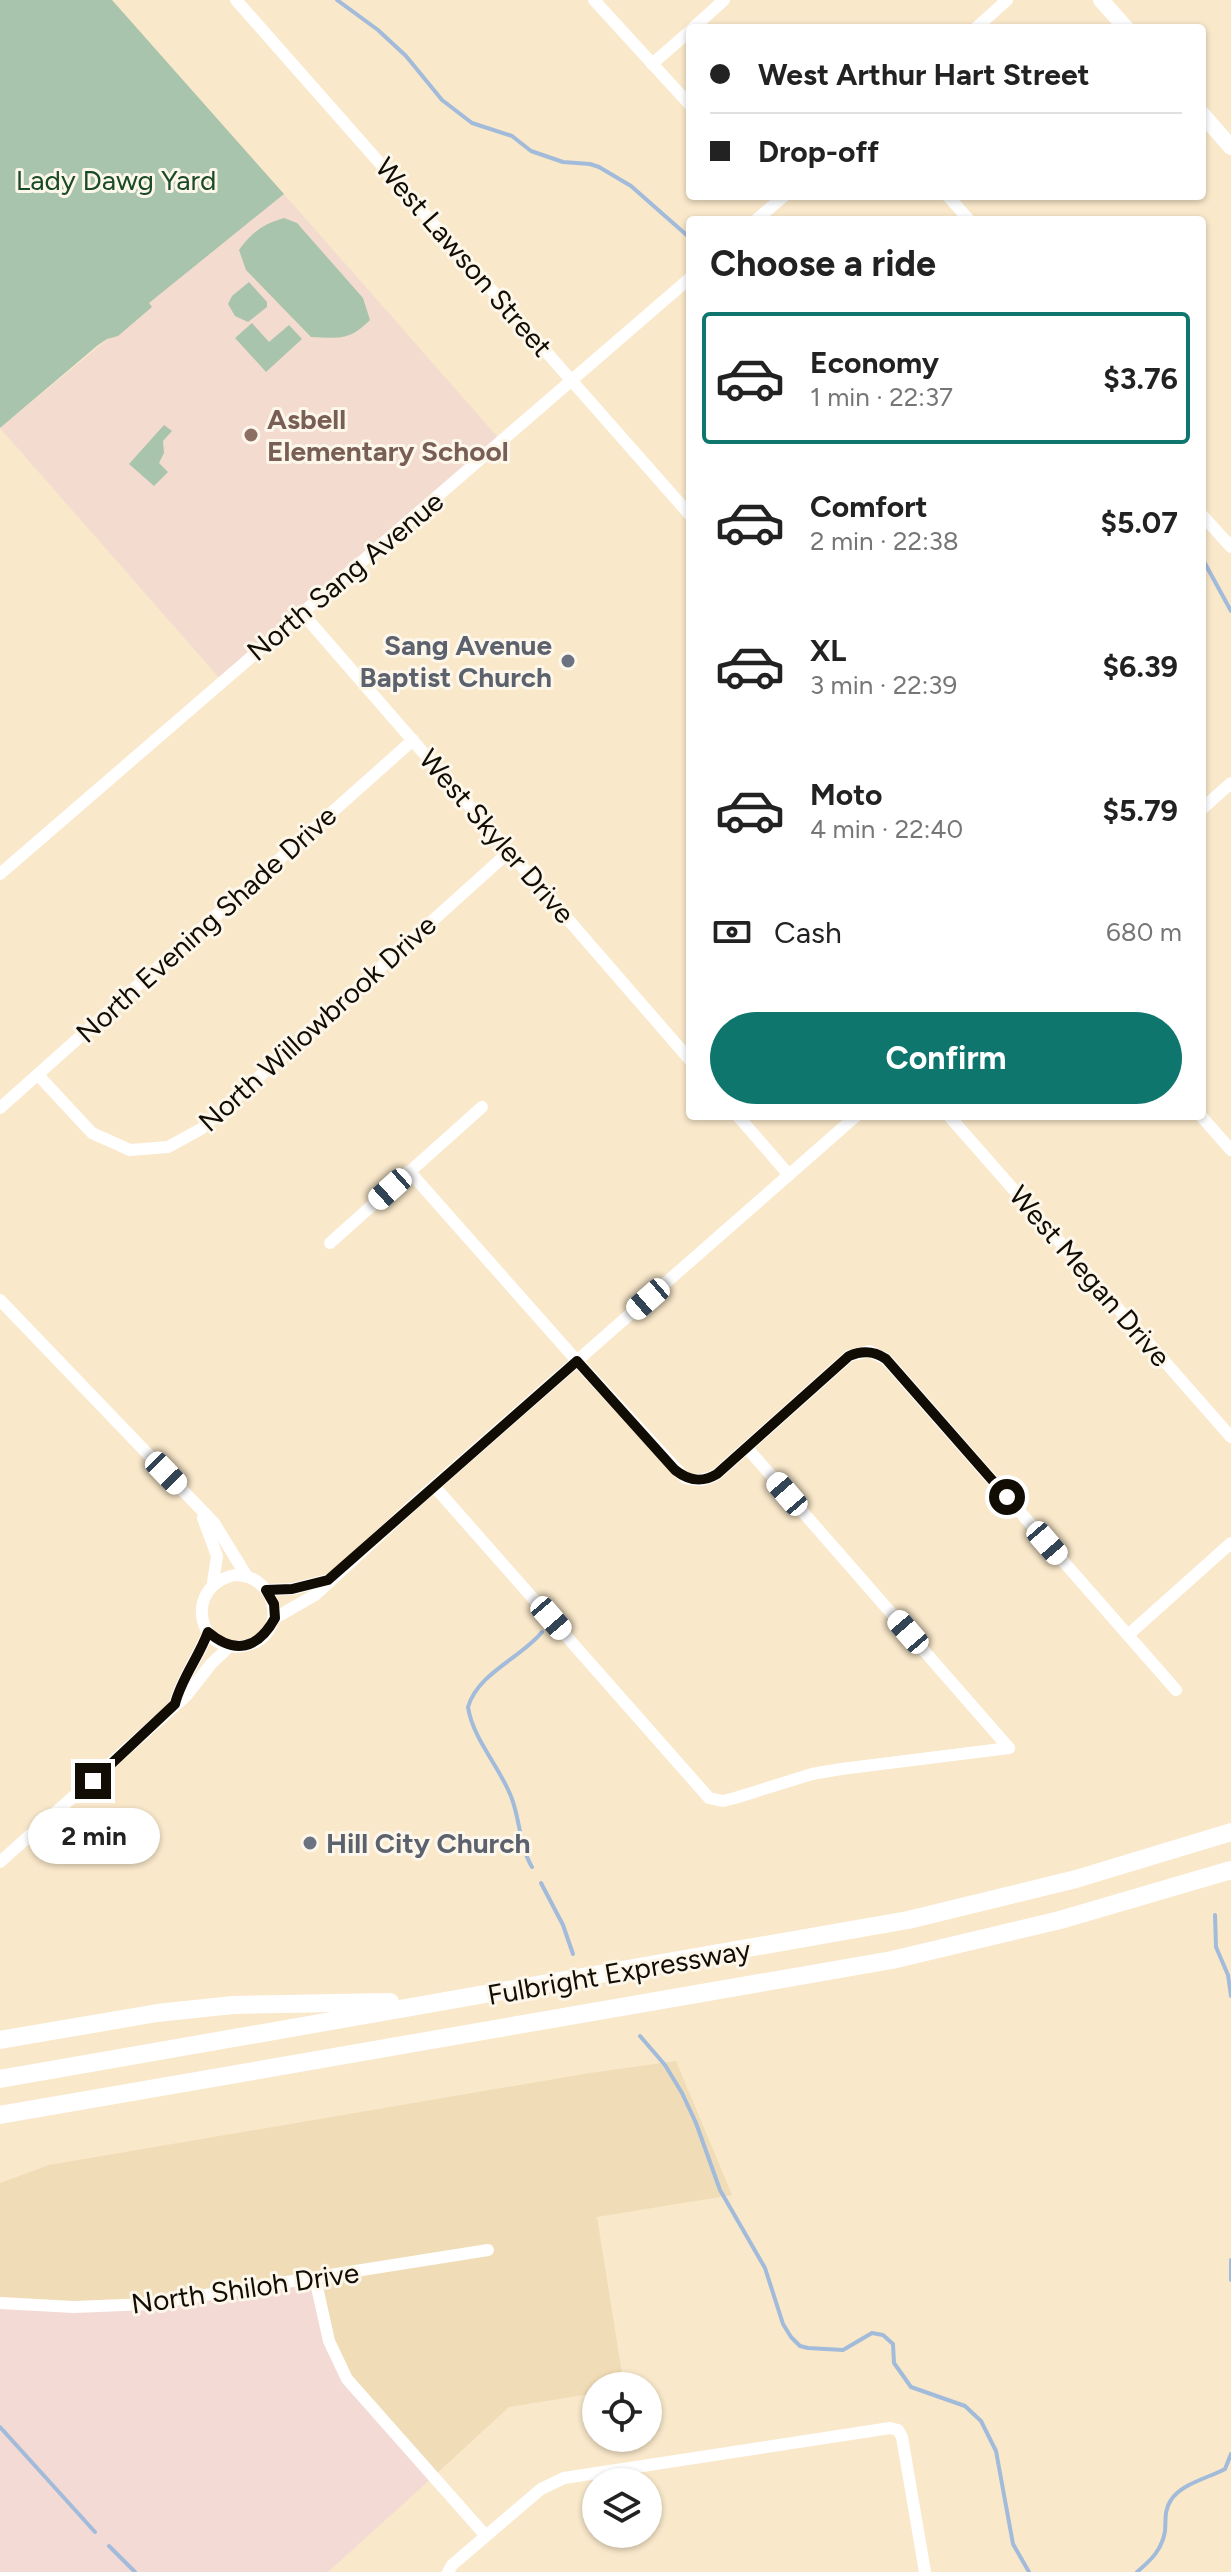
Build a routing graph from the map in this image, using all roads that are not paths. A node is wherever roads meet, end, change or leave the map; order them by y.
1 (236, 0) edge
2 (594, 0) edge
3 (724, 0) edge
4 (1007, 0) edge
5 (1101, 0) edge
6 (697, 24) edge
7 (980, 24) edge
8 (1122, 24) edge
9 (686, 33) edge
10 (652, 64) junction
11 (686, 101) edge
12 (1206, 119) edge
13 (1231, 147) edge
14 (777, 200) edge
15 (952, 200) edge
16 (760, 216) edge
17 (966, 216) edge
18 (686, 282) edge
19 (573, 381) junction
20 (686, 510) edge
21 (1206, 519) edge
22 (1231, 547) edge
23 (303, 614) junction
24 (413, 740) junction
25 (1231, 783) edge
26 (1206, 805) edge
27 (510, 851) junction
28 (0, 874) edge
29 (686, 1055) edge
30 (38, 1075) junction
31 (482, 1107) dead end
32 (0, 1108) edge
33 (741, 1120) edge
34 (851, 1120) edge
35 (953, 1120) edge
36 (1205, 1120) edge
37 (1231, 1150) edge
38 (409, 1171) junction
39 (789, 1175) junction
40 (330, 1243) dead end
41 (0, 1300) edge
42 (577, 1361) junction
43 (1231, 1437) edge
44 (747, 1448) junction
45 (434, 1486) junction
46 (197, 1504) junction
47 (1231, 1543) edge
48 (246, 1575) junction
49 (328, 1580) junction
50 (213, 1583) junction
51 (266, 1590) junction
52 (275, 1618) junction
53 (208, 1632) junction
54 (1128, 1635) junction
55 (230, 1646) junction
56 (1176, 1690) dead end
57 (175, 1704) junction
58 (1231, 1832) edge
59 (0, 1862) edge
60 (1231, 1870) edge
61 (450, 2001) junction
62 (0, 2040) edge
63 (0, 2079) edge
64 (35, 2109) junction
65 (0, 2115) edge
66 (0, 2122) edge
67 (488, 2250) dead end
68 (315, 2278) junction
69 (0, 2303) edge
70 (486, 2536) junction
71 (448, 2572) edge
72 (925, 2572) edge

1 - 19 street, West Lawson Street
2 - 10 street
3 - 6 street
4 - 7 street
5 - 8 main road
9 - 10 street
10 - 11 street
12 - 13 main road
14 - 16 street
15 - 17 street
18 - 19 street, North Sang Avenue
19 - 20 street, West Lawson Street
19 - 23 street, North Sang Avenue
21 - 22 street
23 - 24 street, West Skyler Drive
23 - 28 street, North Sang Avenue
24 - 27 street, West Skyler Drive
24 - 30 street, North Evening Shade Drive
25 - 26 street
27 - 29 street, West Skyler Drive
27 - 30 street, North Willowbrook Drive
30 - 32 street, North Evening Shade Drive
31 - 38 street
33 - 39 street
34 - 39 street
35 - 43 street, West Megan Drive
36 - 37 street
38 - 40 street
38 - 42 street
39 - 42 street
41 - 46 street
42 - 44 street
42 - 45 street
44 - 45 street
44 - 54 street
45 - 49 street
46 - 48 street
46 - 50 street
47 - 54 street
48 - 50 street
48 - 51 street
49 - 51 street
49 - 52 street
50 - 53 street
51 - 52 street
52 - 55 street
53 - 55 street
53 - 57 street
54 - 56 street
55 - 57 street
57 - 59 street
58 - 61 highway, Fulbright Expressway
60 - 64 highway, Fulbright Expressway
61 - 62 highway
61 - 63 highway, Fulbright Expressway
64 - 65 highway, Fulbright Expressway
64 - 66 highway
67 - 68 street, North Shiloh Drive
68 - 69 street, North Shiloh Drive
68 - 70 street
70 - 71 street
70 - 72 street

